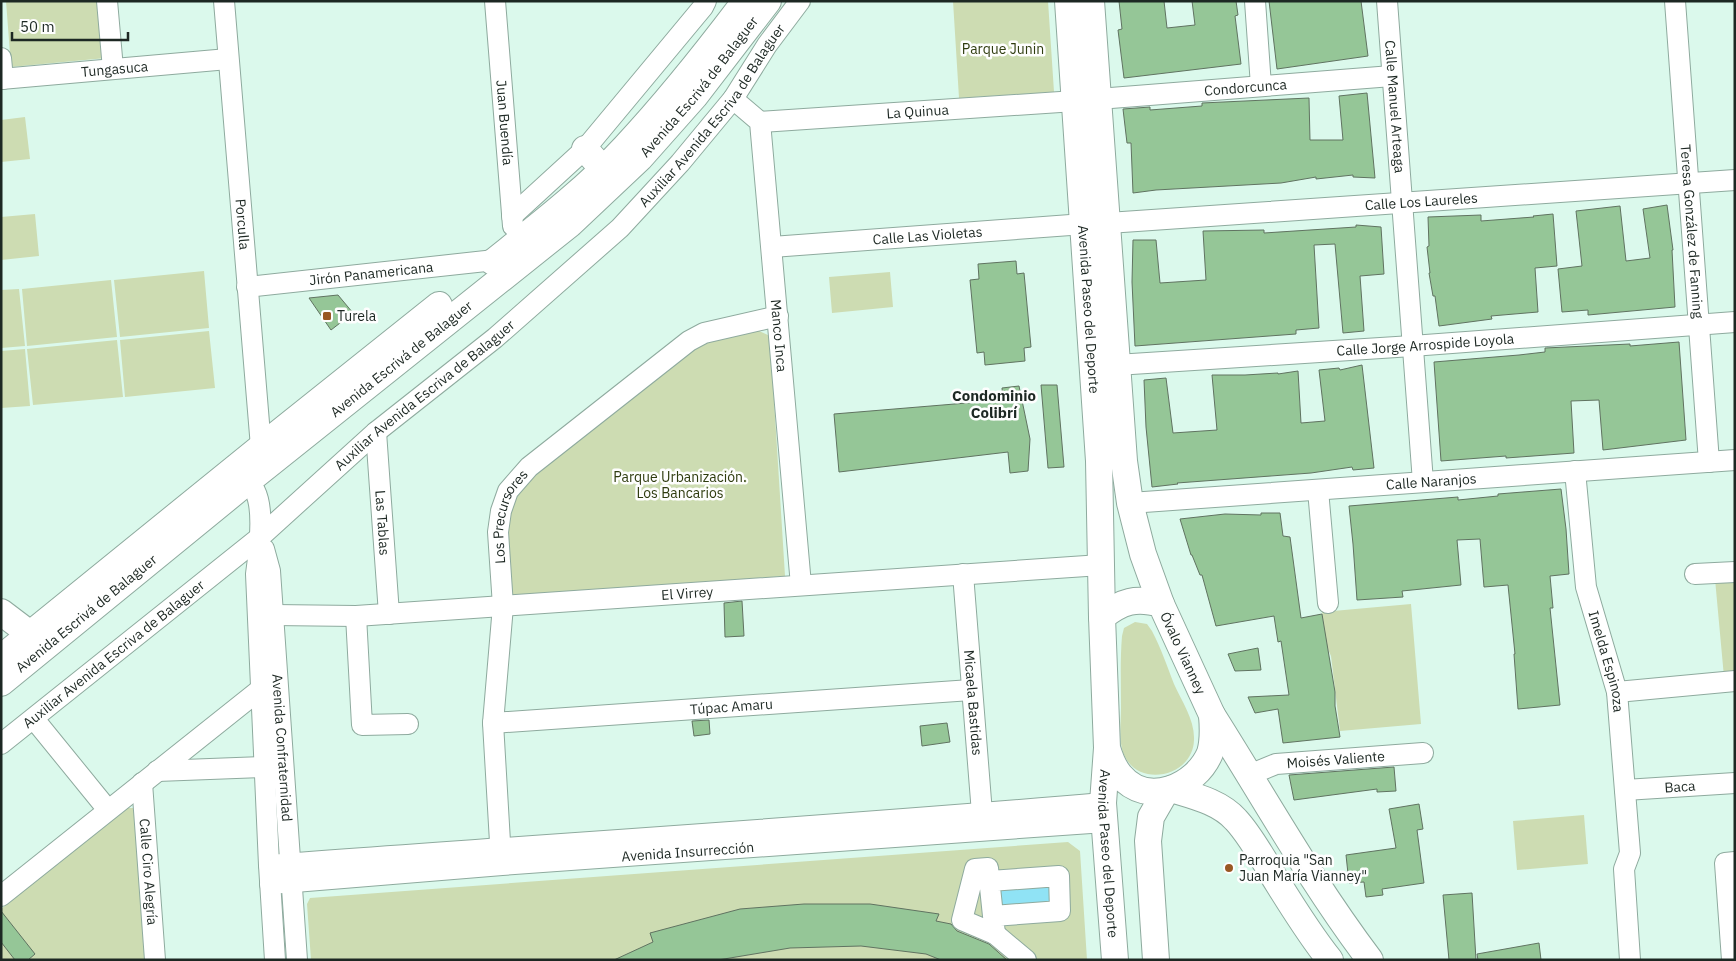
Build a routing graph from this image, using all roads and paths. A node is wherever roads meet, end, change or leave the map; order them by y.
1 (107, 1) edge
2 (495, 1) edge
3 (706, 1) edge
4 (745, 1) edge
5 (768, 1) edge
6 (800, 1) edge
7 (1068, 1) edge
8 (1091, 1) edge
9 (1255, 1) edge
10 (1387, 1) edge
11 (1675, 1) edge
12 (228, 2) edge
13 (1, 58) edge
14 (228, 59) junction
15 (113, 69) junction
16 (1392, 76) junction
17 (2, 79) edge
18 (1261, 86) junction
19 (733, 98) junction
20 (1086, 100) junction
21 (760, 122) junction
22 (585, 149) junction
23 (602, 168) junction
24 (1735, 180) edge
25 (1688, 184) junction
26 (1402, 202) junction
27 (512, 216) junction
28 (1096, 223) junction
29 (772, 247) junction
30 (505, 252) junction
31 (247, 286) junction
32 (778, 316) junction
33 (1735, 322) edge
34 (1699, 324) junction
35 (1412, 346) junction
36 (1116, 365) junction
37 (376, 432) junction
38 (261, 447) junction
39 (1735, 460) edge
40 (1709, 462) junction
41 (1575, 471) junction
42 (247, 482) junction
43 (1423, 482) junction
44 (1318, 490) junction
45 (1130, 503) junction
46 (260, 537) junction
47 (1101, 565) junction
48 (1735, 572) edge
49 (963, 574) junction
50 (1695, 574) dead end
51 (801, 585) junction
52 (1328, 603) dead end
53 (1161, 604) junction
54 (503, 606) junction
55 (1, 612) edge
56 (389, 614) junction
57 (273, 615) junction
58 (356, 616) junction
59 (1102, 617) junction
60 (37, 641) junction
61 (1, 658) edge
62 (1735, 681) edge
63 (1, 683) edge
64 (262, 688) junction
65 (971, 690) junction
66 (1617, 692) junction
67 (1212, 715) junction
68 (34, 719) junction
69 (493, 723) junction
70 (408, 724) dead end
71 (1, 744) edge
72 (1107, 748) junction
73 (1423, 753) dead end
74 (266, 767) junction
75 (1249, 774) junction
76 (150, 777) junction
77 (1734, 787) edge
78 (1168, 790) junction
79 (1625, 790) junction
80 (108, 810) junction
81 (1104, 813) junction
82 (1151, 817) junction
83 (982, 822) junction
84 (501, 856) junction
85 (1730, 862) edge
86 (291, 873) junction
87 (270, 875) junction
88 (990, 881) junction
89 (1, 896) edge
90 (994, 925) junction
91 (155, 960) edge
92 (275, 960) edge
93 (297, 960) edge
94 (1026, 960) edge
95 (1115, 960) edge
96 (1156, 960) edge
97 (1330, 960) edge
98 (1370, 960) edge
99 (1630, 960) edge
100 (1732, 960) edge

1 - 15 street
2 - 27 street, Juan Buendía
3 - 22 street
4 - 23 main road, Avenida Escrivá de Balaguer
5 - 42 main road, Avenida Escrivá de Balaguer
6 - 19 street, Auxiliar Avenida Escriva de Balaguer
7 - 20 main road, Avenida Paseo del Deporte
8 - 20 main road, Avenida Paseo del Deporte
9 - 18 street
10 - 16 street, Calle Manuel Arteaga
11 - 25 street, Teresa González de Fanning
12 - 14 street, Porculla
13 - 17 street
14 - 15 street, Tungasuca
14 - 31 street, Porculla
15 - 17 street, Tungasuca
16 - 18 street, Condorcunca
16 - 26 street, Calle Manuel Arteaga
18 - 20 street, Condorcunca
19 - 21 street
19 - 37 street, Auxiliar Avenida Escriva de Balaguer
20 - 21 street, La Quinua
20 - 28 main road, Avenida Paseo del Deporte
21 - 29 street, Manco Inca
22 - 23 main road
22 - 27 street
23 - 30 main road, Avenida Escrivá de Balaguer
24 - 25 street, Calle Los Laureles
25 - 26 street, Calle Los Laureles
25 - 34 street, Teresa González de Fanning
26 - 28 street, Calle Los Laureles
26 - 35 street, Calle Manuel Arteaga
27 - 30 street, Juan Buendía
28 - 29 street, Calle Las Violetas
28 - 36 main road, Avenida Paseo del Deporte
28 - 47 main road, Avenida Paseo del Deporte
29 - 32 street, Manco Inca
30 - 31 street, Jirón Panamericana
30 - 38 main road, Avenida Escrivá de Balaguer
31 - 38 street, Porculla
32 - 51 street, Manco Inca
32 - 54 street, Los Precursores
33 - 34 street, Calle Jorge Arrospide Loyola
34 - 35 street, Calle Jorge Arrospide Loyola
34 - 40 street, Teresa González de Fanning
35 - 36 street, Calle Jorge Arrospide Loyola
35 - 43 street, Calle Manuel Arteaga
36 - 45 main road, Avenida Paseo del Deporte
37 - 46 street, Auxiliar Avenida Escriva de Balaguer
37 - 56 street, Las Tablas
38 - 60 main road, Avenida Escrivá de Balaguer
39 - 40 street, Calle Naranjos
40 - 41 street, Calle Naranjos
41 - 43 street, Calle Naranjos
41 - 66 street, Imelda Espinoza
42 - 46 street, Avenida Confraternidad
42 - 60 main road, Avenida Escrivá de Balaguer
43 - 44 street, Calle Naranjos
44 - 45 street, Calle Naranjos
44 - 52 street
45 - 53 main road, Avenida Paseo del Deporte
46 - 57 street, Avenida Confraternidad
46 - 64 street, Avenida Confraternidad
46 - 68 street, Auxiliar Avenida Escriva de Balaguer
47 - 49 street, El Virrey
47 - 59 main road, Avenida Paseo del Deporte
48 - 50 street
49 - 51 street, El Virrey
49 - 65 street, Micaela Bastidas
51 - 54 street, El Virrey
53 - 59 main road, Óvalo Vianney
53 - 67 main road, Óvalo Vianney
54 - 56 street, El Virrey
54 - 69 street, Los Precursores
55 - 60 main road
56 - 58 street, El Virrey
57 - 58 street, El Virrey
57 - 86 street, Avenida Confraternidad
58 - 70 street
59 - 72 main road
60 - 61 main road, Avenida Escrivá de Balaguer
60 - 63 main road, Avenida Escrivá de Balaguer
62 - 66 street
64 - 74 street, Avenida Confraternidad
64 - 76 street
65 - 69 street, Túpac Amaru
65 - 83 street, Micaela Bastidas
66 - 79 street, Imelda Espinoza
67 - 75 main road
67 - 78 main road, Óvalo Vianney
68 - 71 street, Auxiliar Avenida Escriva de Balaguer
68 - 80 street
69 - 84 street, Los Precursores
72 - 78 main road
72 - 81 main road, Avenida Paseo del Deporte
73 - 75 street, Moisés Valiente
74 - 76 street
74 - 87 street, Avenida Confraternidad
75 - 98 main road
76 - 80 street
76 - 91 street, Calle Ciro Alegría
77 - 79 street, Baca
78 - 82 main road
78 - 97 main road
79 - 99 street, Imelda Espinoza
80 - 89 street
81 - 82 main road
81 - 83 street, Avenida Insurrección
81 - 95 main road, Avenida Paseo del Deporte
82 - 96 main road
83 - 84 street, Avenida Insurrección
84 - 86 street, Avenida Insurrección
85 - 100 street
86 - 87 street, Avenida Insurrección
86 - 93 street, Avenida Confraternidad
87 - 92 street, Avenida Confraternidad
88 - 90 street
88 - 90 street
88 - 90 street
90 - 94 street

